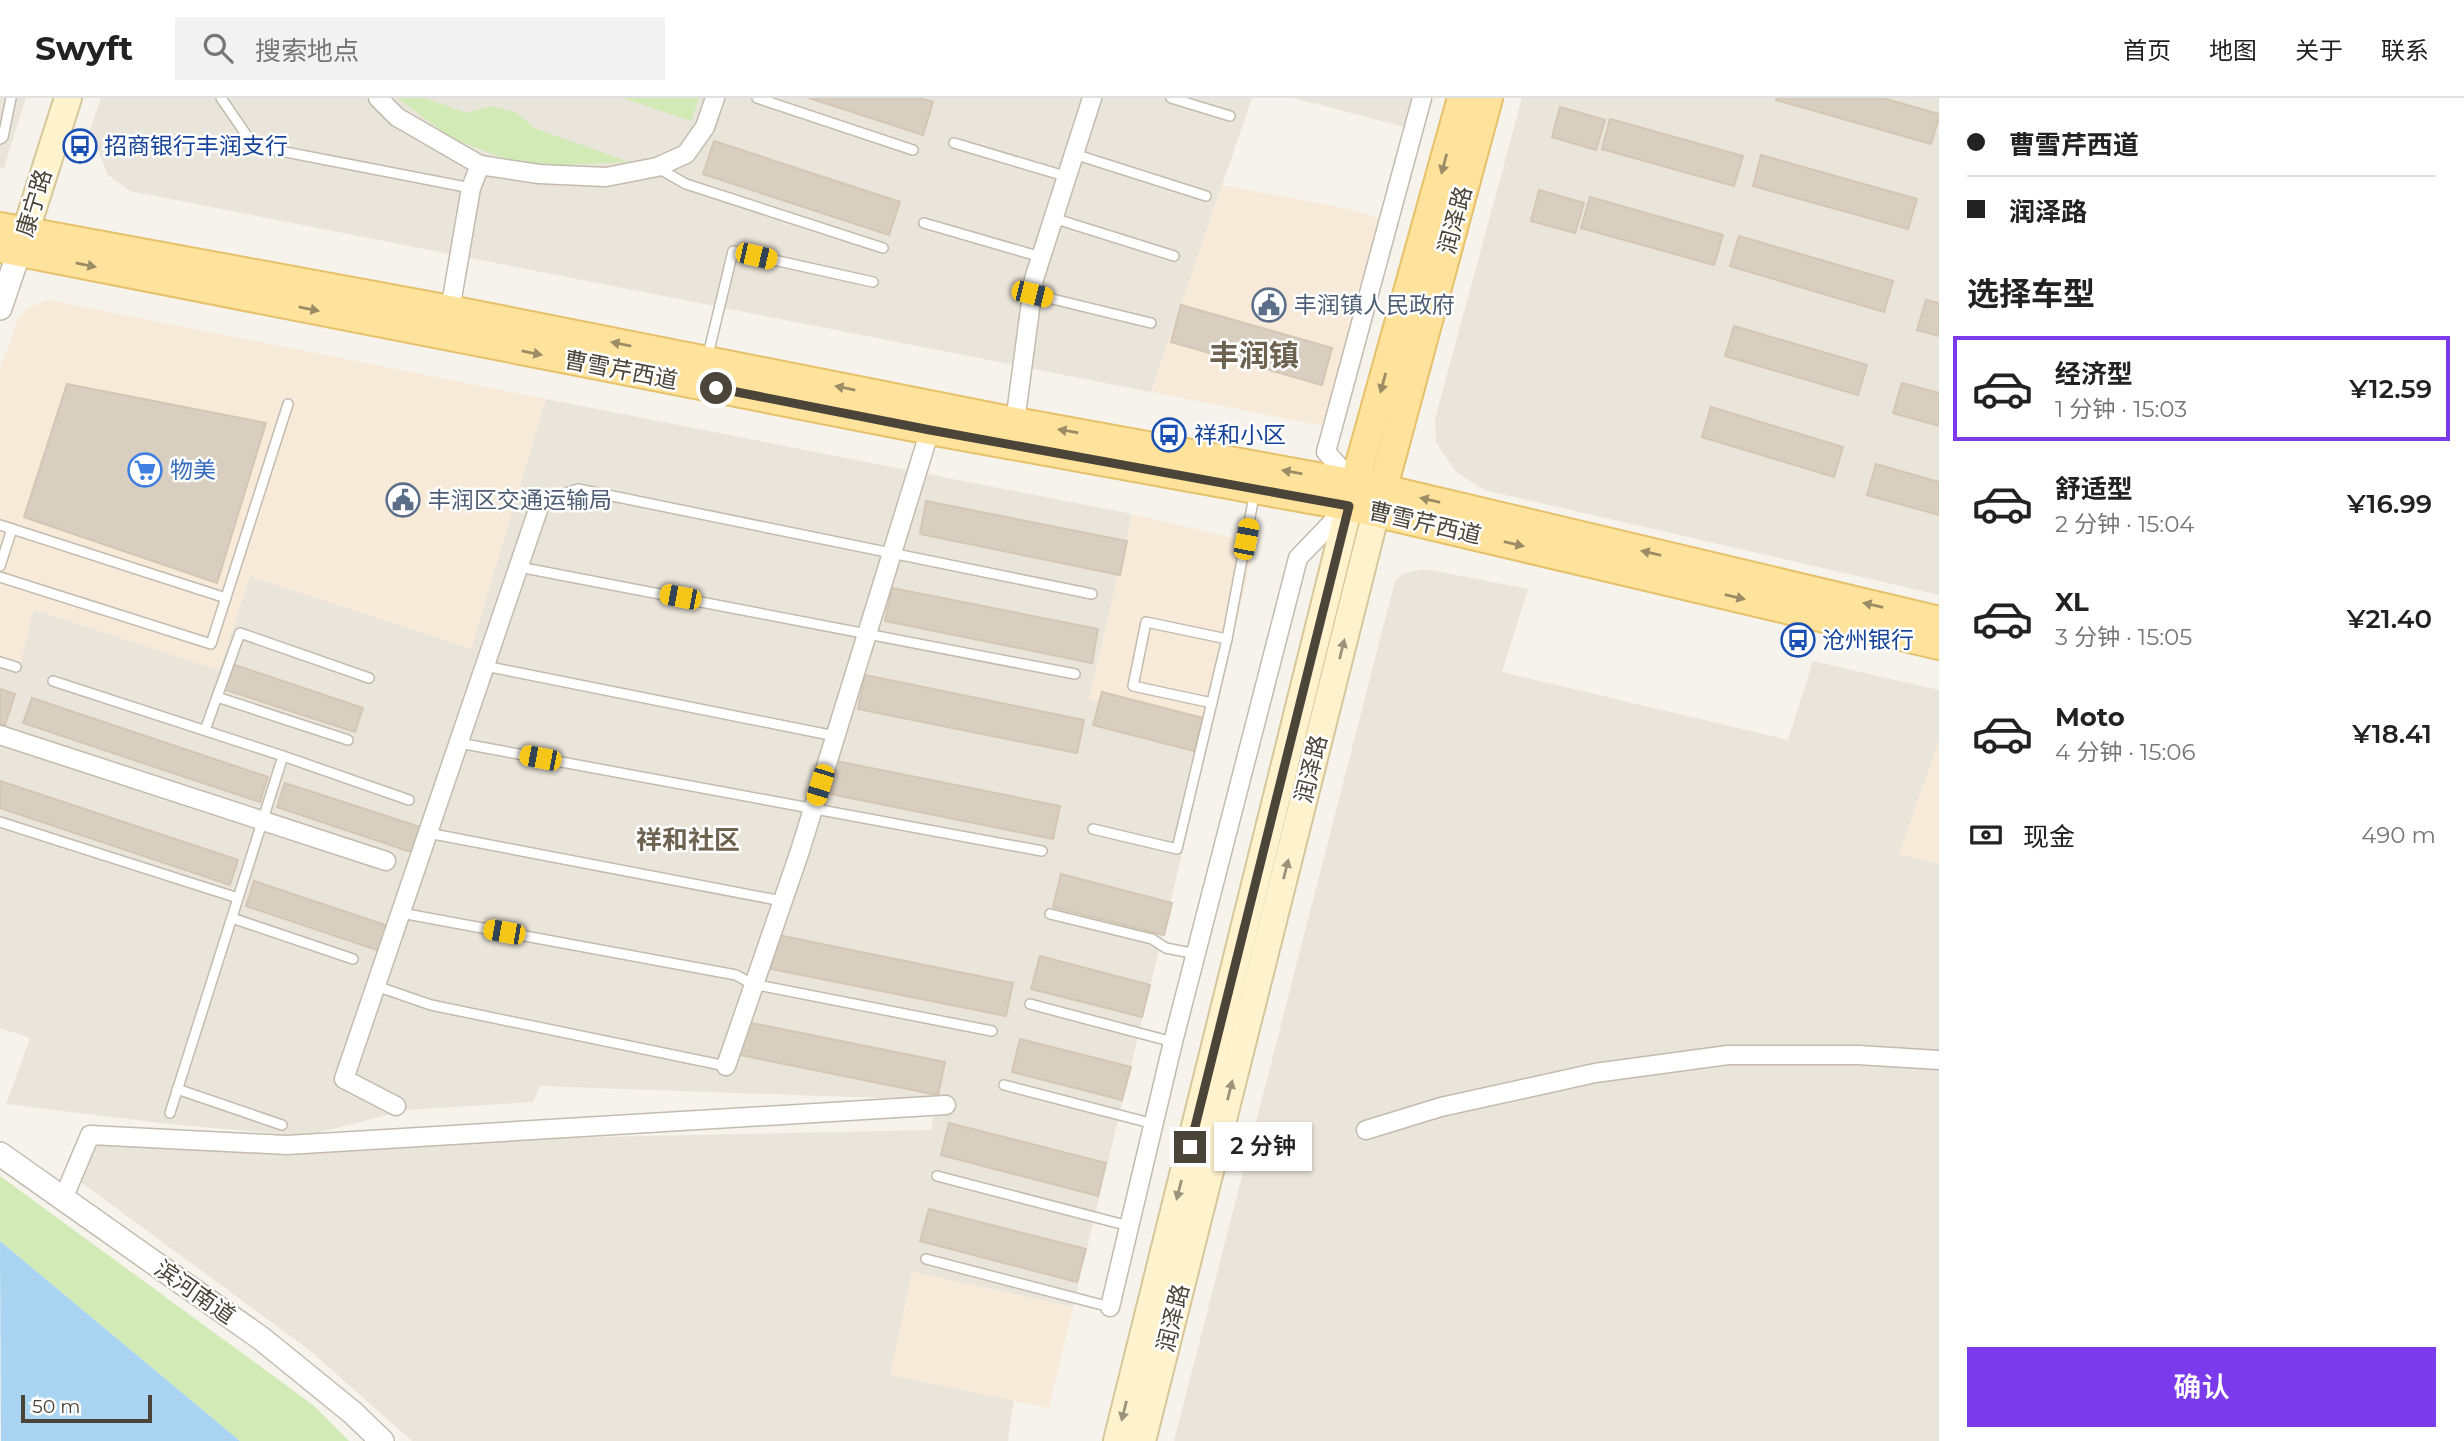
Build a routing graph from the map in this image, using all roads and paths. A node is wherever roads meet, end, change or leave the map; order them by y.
1 (11, 98) edge
2 (68, 98) edge
3 (221, 98) edge
4 (378, 98) edge
5 (715, 98) edge
6 (757, 98) edge
7 (1092, 98) edge
8 (1171, 98) edge
9 (1422, 98) edge
10 (1462, 98) edge
11 (1488, 98) edge
12 (1230, 116) dead end
13 (0, 139) edge
14 (954, 143) dead end
15 (913, 150) dead end
16 (1074, 154) junction
17 (480, 165) junction
18 (657, 167) junction
19 (1068, 177) junction
20 (471, 188) junction
21 (1206, 196) dead end
22 (1054, 218) junction
23 (924, 223) dead end
24 (11, 240) edge
25 (883, 248) dead end
26 (1174, 256) dead end
27 (1041, 257) junction
28 (873, 282) dead end
29 (1032, 294) junction
30 (0, 308) edge
31 (450, 310) junction
32 (1150, 323) dead end
33 (706, 360) junction
34 (288, 404) dead end
35 (1015, 422) junction
36 (930, 430) junction
37 (1256, 489) junction
38 (1352, 495) junction
39 (1379, 500) junction
40 (541, 501) joint
41 (0, 525) edge
42 (12, 529) junction
43 (892, 553) junction
44 (0, 566) edge
45 (520, 567) junction
46 (0, 577) edge
47 (1092, 594) dead end
48 (226, 598) junction
49 (1939, 621) edge
50 (867, 632) junction
51 (1227, 639) junction
52 (1939, 645) edge
53 (0, 662) edge
54 (485, 666) junction
55 (16, 667) dead end
56 (1075, 674) dead end
57 (369, 678) dead end
58 (53, 681) dead end
59 (217, 697) junction
60 (1212, 703) junction
61 (205, 730) junction
62 (0, 735) edge
63 (835, 736) junction
64 (348, 740) dead end
65 (458, 743) junction
66 (284, 756) junction
67 (408, 800) dead end
68 (813, 809) junction
69 (263, 821) junction
70 (0, 822) edge
71 (1093, 829) dead end
72 (428, 833) junction
73 (1042, 851) dead end
74 (386, 862) dead end
75 (238, 898) junction
76 (782, 901) junction
77 (401, 914) junction
78 (1050, 914) dead end
79 (232, 918) junction
80 (1196, 954) junction
81 (353, 959) dead end
82 (752, 984) junction
83 (376, 986) junction
84 (1030, 1004) dead end
85 (992, 1031) dead end
86 (1173, 1042) junction
87 (1939, 1060) edge
88 (726, 1066) joint
89 (1004, 1084) dead end
90 (177, 1090) junction
91 (946, 1105) dead end
92 (396, 1106) dead end
93 (170, 1113) dead end
94 (1154, 1124) junction
95 (282, 1125) dead end
96 (1366, 1130) dead end
97 (0, 1154) edge
98 (937, 1176) dead end
99 (62, 1199) junction
100 (1129, 1226) junction
101 (926, 1259) dead end
102 (1110, 1307) joint
103 (382, 1441) edge
104 (1117, 1441) edge
105 (1142, 1441) edge

1 - 13 lane
2 - 24 main road, 康宁路
3 - 20 lane
4 - 17 street
5 - 18 street
6 - 15 lane
7 - 16 street
8 - 12 lane
9 - 38 street
10 -> 38 main road, 润泽路
11 - 39 main road, 润泽路
14 - 19 lane
16 - 19 street
16 - 21 lane
17 - 18 street
17 - 20 street
18 - 25 lane
19 - 22 street
20 - 31 street
22 - 26 lane
22 - 27 street
23 - 27 lane
24 - 30 street, 康宁路
24 - 31 main road, 曹雪芹西道
24 -> 36 main road, 曹雪芹西道
27 - 29 street
28 - 33 lane
29 - 32 lane
29 - 35 street
33 -> 31 main road, 曹雪芹西道
35 -> 33 main road, 曹雪芹西道
34 - 48 lane
38 -> 35 main road, 曹雪芹西道
36 - 37 main road, 曹雪芹西道
36 - 43 street
37 - 38 main road, 曹雪芹西道
37 - 51 lane
38 - 39 main road, 曹雪芹西道
38 - 80 street
38 -> 104 main road, 润泽路
49 -> 39 main road, 曹雪芹西道
39 -> 52 main road, 曹雪芹西道
105 -> 39 main road, 润泽路
40 - 43 lane
40 - 45 street
41 - 42 lane
42 - 44 lane
42 - 48 lane
43 - 47 lane
43 - 50 street
45 - 50 lane
45 - 54 street
46 - 48 lane
50 - 56 lane
50 - 63 street
51 - 60 lane
51 - 60 lane
53 - 55 lane
54 - 63 lane
54 - 65 street
57 - 59 lane
58 - 61 lane
59 - 61 lane
59 - 64 lane
60 - 71 lane
61 - 66 lane
62 - 69 street
63 - 68 street
65 - 68 lane
65 - 72 street
66 - 67 lane
66 - 69 lane
68 - 73 lane
68 - 76 street
69 - 74 street
69 - 75 lane
70 - 75 lane
72 - 76 lane
72 - 77 street
75 - 79 lane
76 - 82 street
77 - 82 lane
77 - 83 street
78 - 80 lane
79 - 81 lane
79 - 90 lane
80 - 86 street
82 - 85 lane
82 - 88 street
83 - 88 lane
83 - 92 street
84 - 86 lane
86 - 94 street
87 - 96 street
89 - 94 lane
90 - 93 lane
90 - 95 lane
91 - 99 street
94 - 100 street
97 - 99 street, 滨河南道
98 - 100 lane
99 - 103 street, 滨河南道
100 - 102 street
101 - 102 lane

